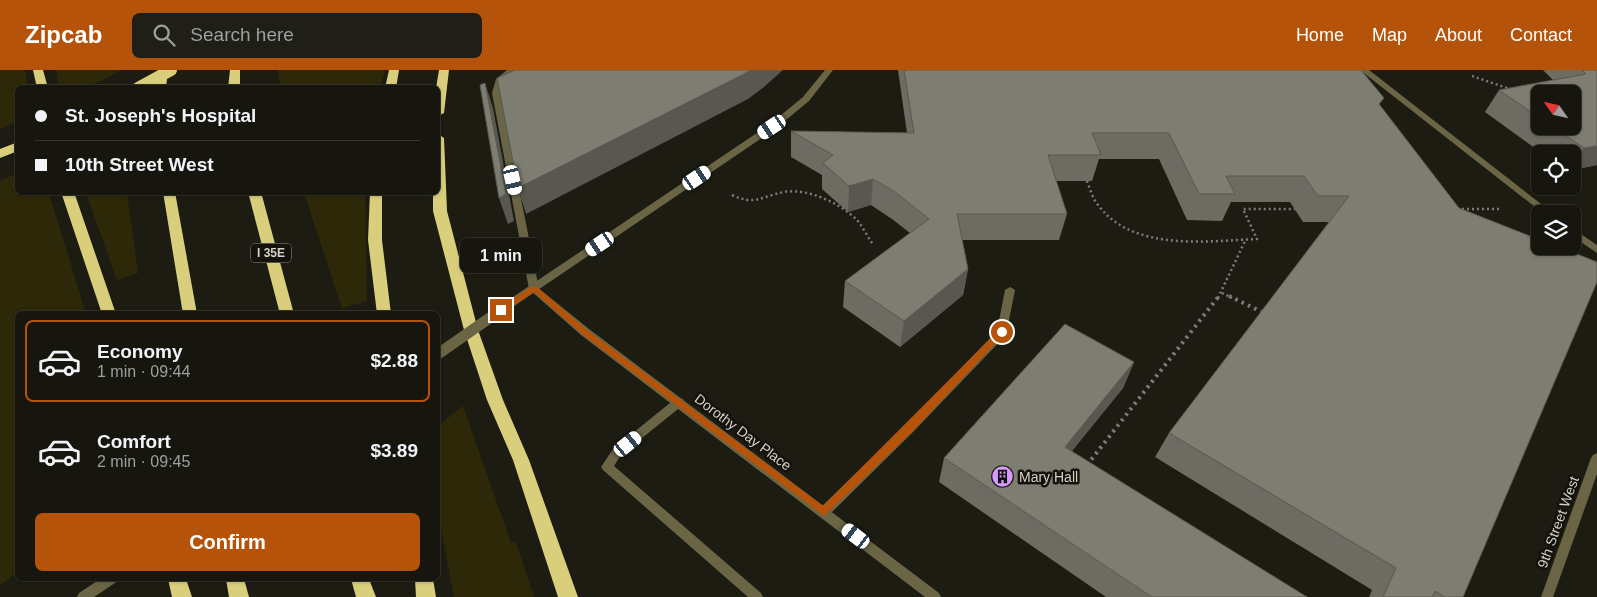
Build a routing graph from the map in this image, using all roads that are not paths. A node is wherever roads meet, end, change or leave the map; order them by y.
1 (38, 70) edge
2 (163, 70) edge
3 (171, 70) edge
4 (235, 70) edge
5 (394, 70) edge
6 (444, 70) edge
7 (511, 70) edge
8 (829, 70) edge
9 (1363, 71) edge
10 (42, 85) edge
11 (144, 85) edge
12 (160, 85) edge
13 (234, 85) edge
14 (391, 85) edge
15 (440, 99) edge
16 (15, 147) edge
17 (0, 154) edge
18 (68, 195) edge
19 (170, 195) edge
20 (255, 195) edge
21 (376, 195) edge
22 (440, 195) edge
23 (1538, 205) edge
24 (1581, 238) edge
25 (1597, 250) edge
26 (534, 288) junction
27 (1010, 290) dead end
28 (107, 311) edge
29 (189, 311) edge
30 (286, 311) edge
31 (384, 311) edge
32 (440, 353) edge
33 (678, 402) junction
34 (1597, 461) edge
35 (824, 512) junction
36 (108, 581) edge
37 (178, 581) edge
38 (235, 581) edge
39 (361, 581) edge
40 (424, 581) edge
41 (83, 597) edge
42 (182, 597) edge
43 (239, 597) edge
44 (366, 597) edge
45 (426, 597) edge
46 (568, 597) edge
47 (757, 597) edge
48 (935, 597) edge
49 (1547, 597) edge

1 - 10 highway
2 - 12 highway
3 - 11 highway, bridge
4 - 13 highway
5 - 14 highway
6 - 15 highway
7 - 26 street
8 - 26 street
9 - 23 street
16 - 17 highway
18 - 28 highway
19 - 29 highway
20 - 30 highway, I 35E
21 - 31 highway
22 - 46 highway
24 - 25 street
26 - 32 street, bridge
26 - 33 street, Dorothy Day Place
27 - 35 street
33 - 35 street, Dorothy Day Place
33 - 47 street
34 - 49 street, 9th Street West
35 - 48 street, Dorothy Day Place
36 - 41 street
37 - 42 highway
38 - 43 highway
39 - 44 highway
40 - 45 highway

